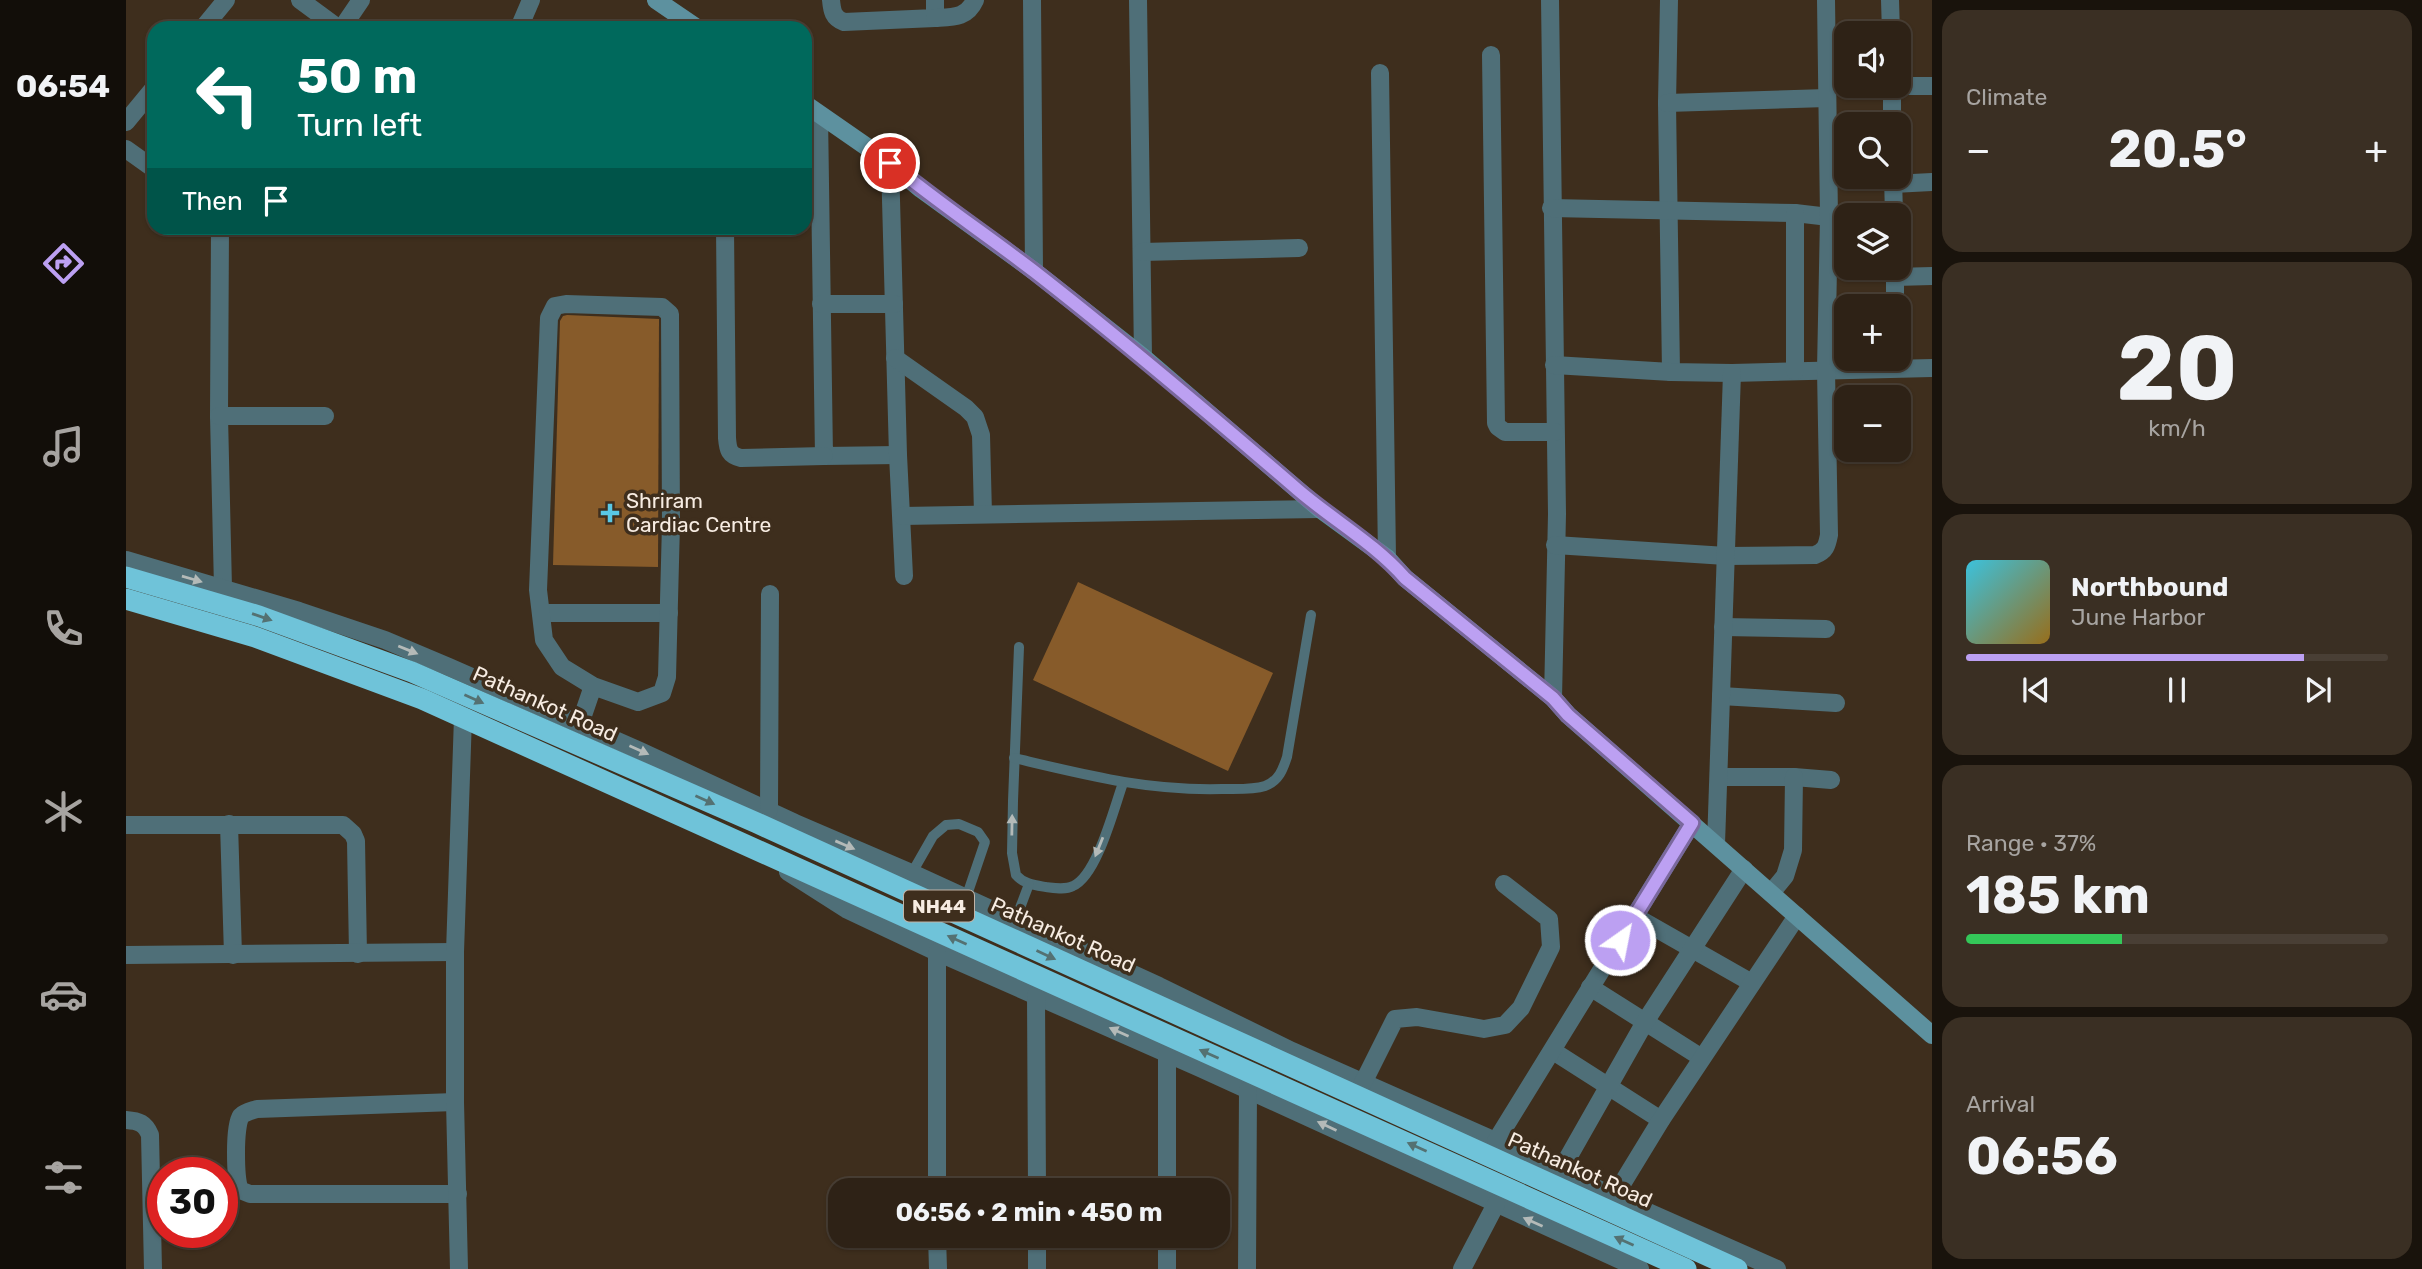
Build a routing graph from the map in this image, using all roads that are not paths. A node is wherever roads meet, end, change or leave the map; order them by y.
1 (226, 0) edge
2 (300, 0) edge
3 (361, 0) edge
4 (531, 0) edge
5 (656, 0) edge
6 (831, 0) edge
7 (935, 0) edge
8 (975, 0) edge
9 (1032, 0) edge
10 (1138, 0) edge
11 (1550, 0) edge
12 (1669, 0) edge
13 (1826, 0) edge
14 (1890, 0) edge
15 (936, 18) junction
16 (209, 21) edge
17 (330, 21) edge
18 (345, 21) edge
19 (522, 21) edge
20 (687, 21) edge
21 (1891, 21) edge
22 (1491, 55) dead end
23 (1380, 73) dead end
24 (1911, 86) edge
25 (1932, 86) edge
26 (147, 96) edge
27 (1827, 98) junction
28 (1667, 103) junction
29 (812, 109) edge
30 (126, 122) edge
31 (126, 149) edge
32 (890, 163) junction
33 (147, 164) edge
34 (1911, 181) edge
35 (1932, 182) edge
36 (1551, 208) junction
37 (1668, 211) junction
38 (1795, 213) junction
39 (1829, 217) junction
40 (220, 235) edge
41 (725, 235) edge
42 (1299, 248) dead end
43 (1142, 252) junction
44 (1034, 271) junction
45 (1911, 274) edge
46 (1932, 276) edge
47 (894, 303) junction
48 (821, 304) junction
49 (1143, 357) junction
50 (895, 358) junction
51 (1554, 365) junction
52 (1911, 365) edge
53 (1932, 368) edge
54 (1834, 369) edge
55 (1826, 370) junction
56 (1795, 371) junction
57 (1671, 372) junction
58 (1732, 373) junction
59 (219, 416) junction
60 (325, 416) dead end
61 (1555, 432) junction
62 (898, 455) junction
63 (824, 456) junction
64 (1320, 509) junction
65 (983, 514) junction
66 (902, 516) junction
67 (1555, 545) junction
68 (1726, 556) junction
69 (1387, 558) junction
70 (126, 560) edge
71 (904, 576) dead end
72 (126, 577) edge
73 (223, 588) junction
74 (770, 594) dead end
75 (126, 599) edge
76 (541, 613) junction
77 (669, 613) junction
78 (1311, 615) dead end
79 (1723, 627) junction
80 (1826, 629) dead end
81 (1019, 648) dead end
82 (593, 687) junction
83 (1721, 696) junction
84 (1553, 698) junction
85 (1836, 702) dead end
86 (463, 717) junction
87 (580, 724) junction
88 (1014, 758) junction
89 (1720, 777) junction
90 (1794, 777) junction
91 (1831, 780) dead end
92 (1123, 783) junction
93 (769, 810) junction
94 (1692, 823) junction
95 (229, 824) junction
96 (126, 825) edge
97 (746, 845) junction
98 (1716, 845) junction
99 (1744, 869) junction
100 (908, 881) junction
101 (1029, 884) junction
102 (1504, 884) dead end
103 (1771, 893) junction
104 (966, 898) junction
105 (1797, 916) junction
106 (1636, 917) junction
107 (1012, 929) junction
108 (1693, 949) junction
109 (455, 952) junction
110 (937, 952) junction
111 (358, 954) junction
112 (126, 955) edge
113 (233, 955) junction
114 (1752, 983) junction
115 (1590, 987) junction
116 (1036, 995) junction
117 (1645, 1022) junction
118 (1932, 1035) edge
119 (1553, 1051) junction
120 (1167, 1053) junction
121 (1702, 1058) junction
122 (1363, 1083) junction
123 (1608, 1087) junction
124 (1248, 1090) junction
125 (455, 1102) junction
126 (126, 1120) edge
127 (1661, 1120) junction
128 (1496, 1141) junction
129 (1561, 1170) junction
130 (937, 1178) edge
131 (1037, 1178) edge
132 (1167, 1178) edge
133 (457, 1194) junction
134 (1614, 1197) junction
135 (1496, 1204) junction
136 (937, 1248) edge
137 (1037, 1248) edge
138 (1167, 1248) edge
139 (153, 1269) edge
140 (459, 1269) edge
141 (938, 1269) edge
142 (1037, 1269) edge
143 (1167, 1269) edge
144 (1248, 1269) edge
145 (1462, 1269) edge
146 (1640, 1269) edge
147 (1686, 1269) edge
148 (1737, 1269) edge
149 (1777, 1269) edge

1 - 16 street
2 - 17 street
3 - 18 street
4 - 19 street
5 - 20 street
6 - 15 street
7 - 15 street
8 - 15 street
9 - 44 street
10 - 43 street
11 - 36 street
12 - 28 street
13 - 27 street
14 - 21 street
22 - 61 street
23 - 69 street
24 - 25 street
26 - 30 street
27 - 28 street
27 - 39 street
28 - 37 street
29 - 32 street
29 - 48 street
31 - 33 street
32 - 44 street
32 - 47 street
34 - 35 street
36 - 37 street
36 - 51 street
37 - 38 street
37 - 57 street
38 - 39 street
38 - 56 street
39 - 55 street
40 - 59 street
41 - 63 street
42 - 43 street
43 - 49 street
44 - 49 street
45 - 46 street
47 - 48 street
47 - 50 street
48 - 63 street
49 - 64 street
50 - 62 street
50 - 65 street
51 - 57 street
51 - 61 street
52 - 53 street
54 - 55 street
55 - 56 street
55 - 68 street
56 - 58 street
57 - 58 street
58 - 68 street
59 - 60 street
59 - 73 street
61 - 67 street
62 - 63 street
62 - 66 street
64 - 65 street
64 - 69 street
65 - 66 street
66 - 71 street
67 - 68 street
67 - 84 street
68 - 79 street
69 - 84 street
70 -> 73 street
72 -> 100 highway, Pathankot Road / NH44
73 -> 87 street
74 - 93 street
75 - 86 highway, NH44
76 - 77 street
76 - 77 street
76 - 82 street
77 - 82 street
78 - 92 lane
79 - 80 street
79 - 83 street
81 - 88 lane
82 - 87 street
83 - 85 street
83 - 89 street
84 - 94 street
86 - 97 highway, NH44
86 - 109 street
87 -> 93 street
88 - 92 lane
101 -> 88 lane
89 - 90 street
89 - 98 street
90 - 91 street
90 - 103 street
92 -> 101 lane
93 -> 100 street
94 - 98 street
94 - 106 street
95 - 96 street
95 - 111 street
95 - 113 street
97 - 110 street
147 -> 97 highway, NH44
98 - 99 street
99 - 103 street
99 - 108 street
100 - 104 street
100 - 104 lane
100 - 107 highway, Pathankot Road / NH44
101 - 107 lane
102 - 122 street
103 - 105 street
104 - 107 street
105 - 114 street
105 - 118 street
106 - 108 street
106 - 115 street
107 - 122 street
107 -> 148 highway, Pathankot Road / NH44
108 - 114 street
108 - 117 street
109 - 111 street
109 - 125 street
110 - 116 street
110 - 130 street
111 - 113 street
112 - 113 street
114 - 121 street
115 - 117 street
115 - 119 street
120 -> 116 street
116 - 131 street
117 - 121 street
117 - 123 street
119 - 123 street
119 - 128 street
120 - 124 street
120 - 132 street
121 - 127 street
122 - 128 street
123 - 127 street
123 - 129 street
135 -> 124 street
124 - 144 street
125 - 133 street
125 - 133 street
126 - 139 street
127 - 134 street
128 - 129 street
129 - 134 street
133 - 140 street
134 - 149 street
135 - 145 street
146 -> 135 street
136 - 141 street
137 - 142 street
138 - 143 street

